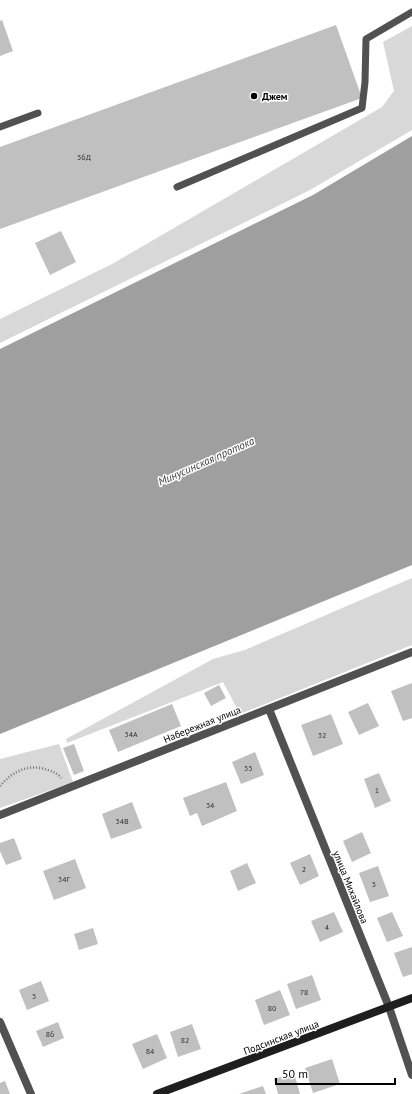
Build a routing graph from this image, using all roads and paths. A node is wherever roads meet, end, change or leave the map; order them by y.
1 (412, 12) edge
2 (38, 113) dead end
3 (0, 127) edge
4 (176, 187) dead end
5 (412, 652) edge
6 (269, 709) junction
7 (55, 781) dead end
8 (0, 786) edge
9 (0, 815) edge
10 (412, 998) edge
11 (389, 1007) junction
12 (0, 1022) edge
13 (412, 1075) edge
14 (31, 1094) edge
15 (157, 1094) edge

1 - 4 lane
2 - 3 lane
5 - 6 street, Набережная улица
6 - 9 street, Набережная улица
6 - 11 street, улица Михайлова
7 - 8 path
10 - 11 street, Подсинская улица
11 - 13 street, улица Михайлова
11 - 15 street, Подсинская улица
12 - 14 street

